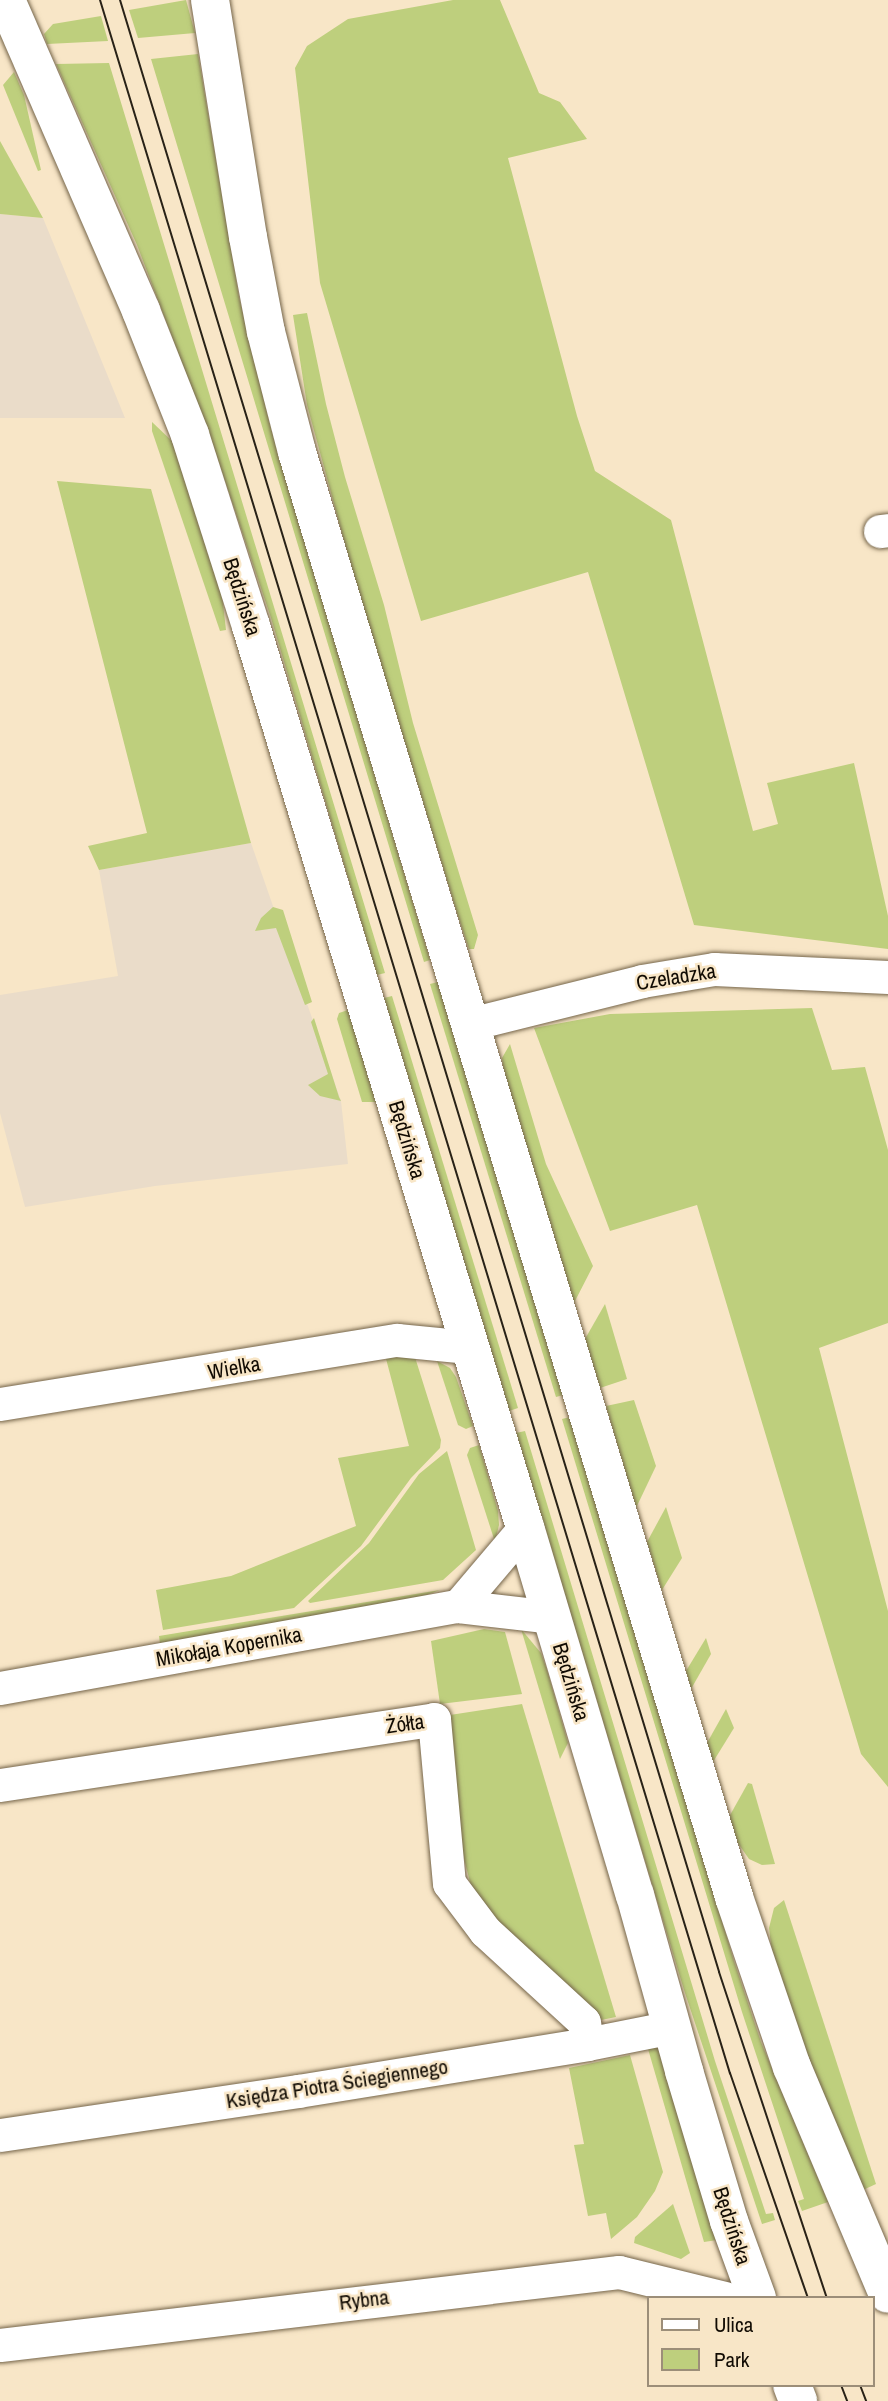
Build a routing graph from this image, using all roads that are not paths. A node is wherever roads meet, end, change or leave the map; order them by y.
1 (5, 0) edge
2 (210, 0) edge
3 (888, 977) edge
4 (470, 1024) junction
5 (469, 1346) junction
6 (0, 1404) edge
7 (525, 1527) junction
8 (458, 1606) junction
9 (551, 1617) junction
10 (0, 1688) edge
11 (0, 1786) edge
12 (672, 2027) junction
13 (587, 2044) junction
14 (0, 2135) edge
15 (888, 2294) edge
16 (717, 2296) edge
17 (756, 2296) edge
18 (0, 2345) edge

1 - 5 street, Będzińska
2 - 4 street
3 - 4 street, Czeladzka
4 - 15 street
5 - 6 street, Wielka
5 - 7 street, Będzińska
7 - 8 street
7 - 9 street, Będzińska
8 - 9 street, Mikołaja Kopernika
8 - 10 street, Mikołaja Kopernika
9 - 12 street, Będzińska
11 - 13 street, Żółta
12 - 13 street, Księdza Piotra Ściegiennego
12 - 17 street, Będzińska
13 - 14 street, Księdza Piotra Ściegiennego
16 - 18 street, Rybna

